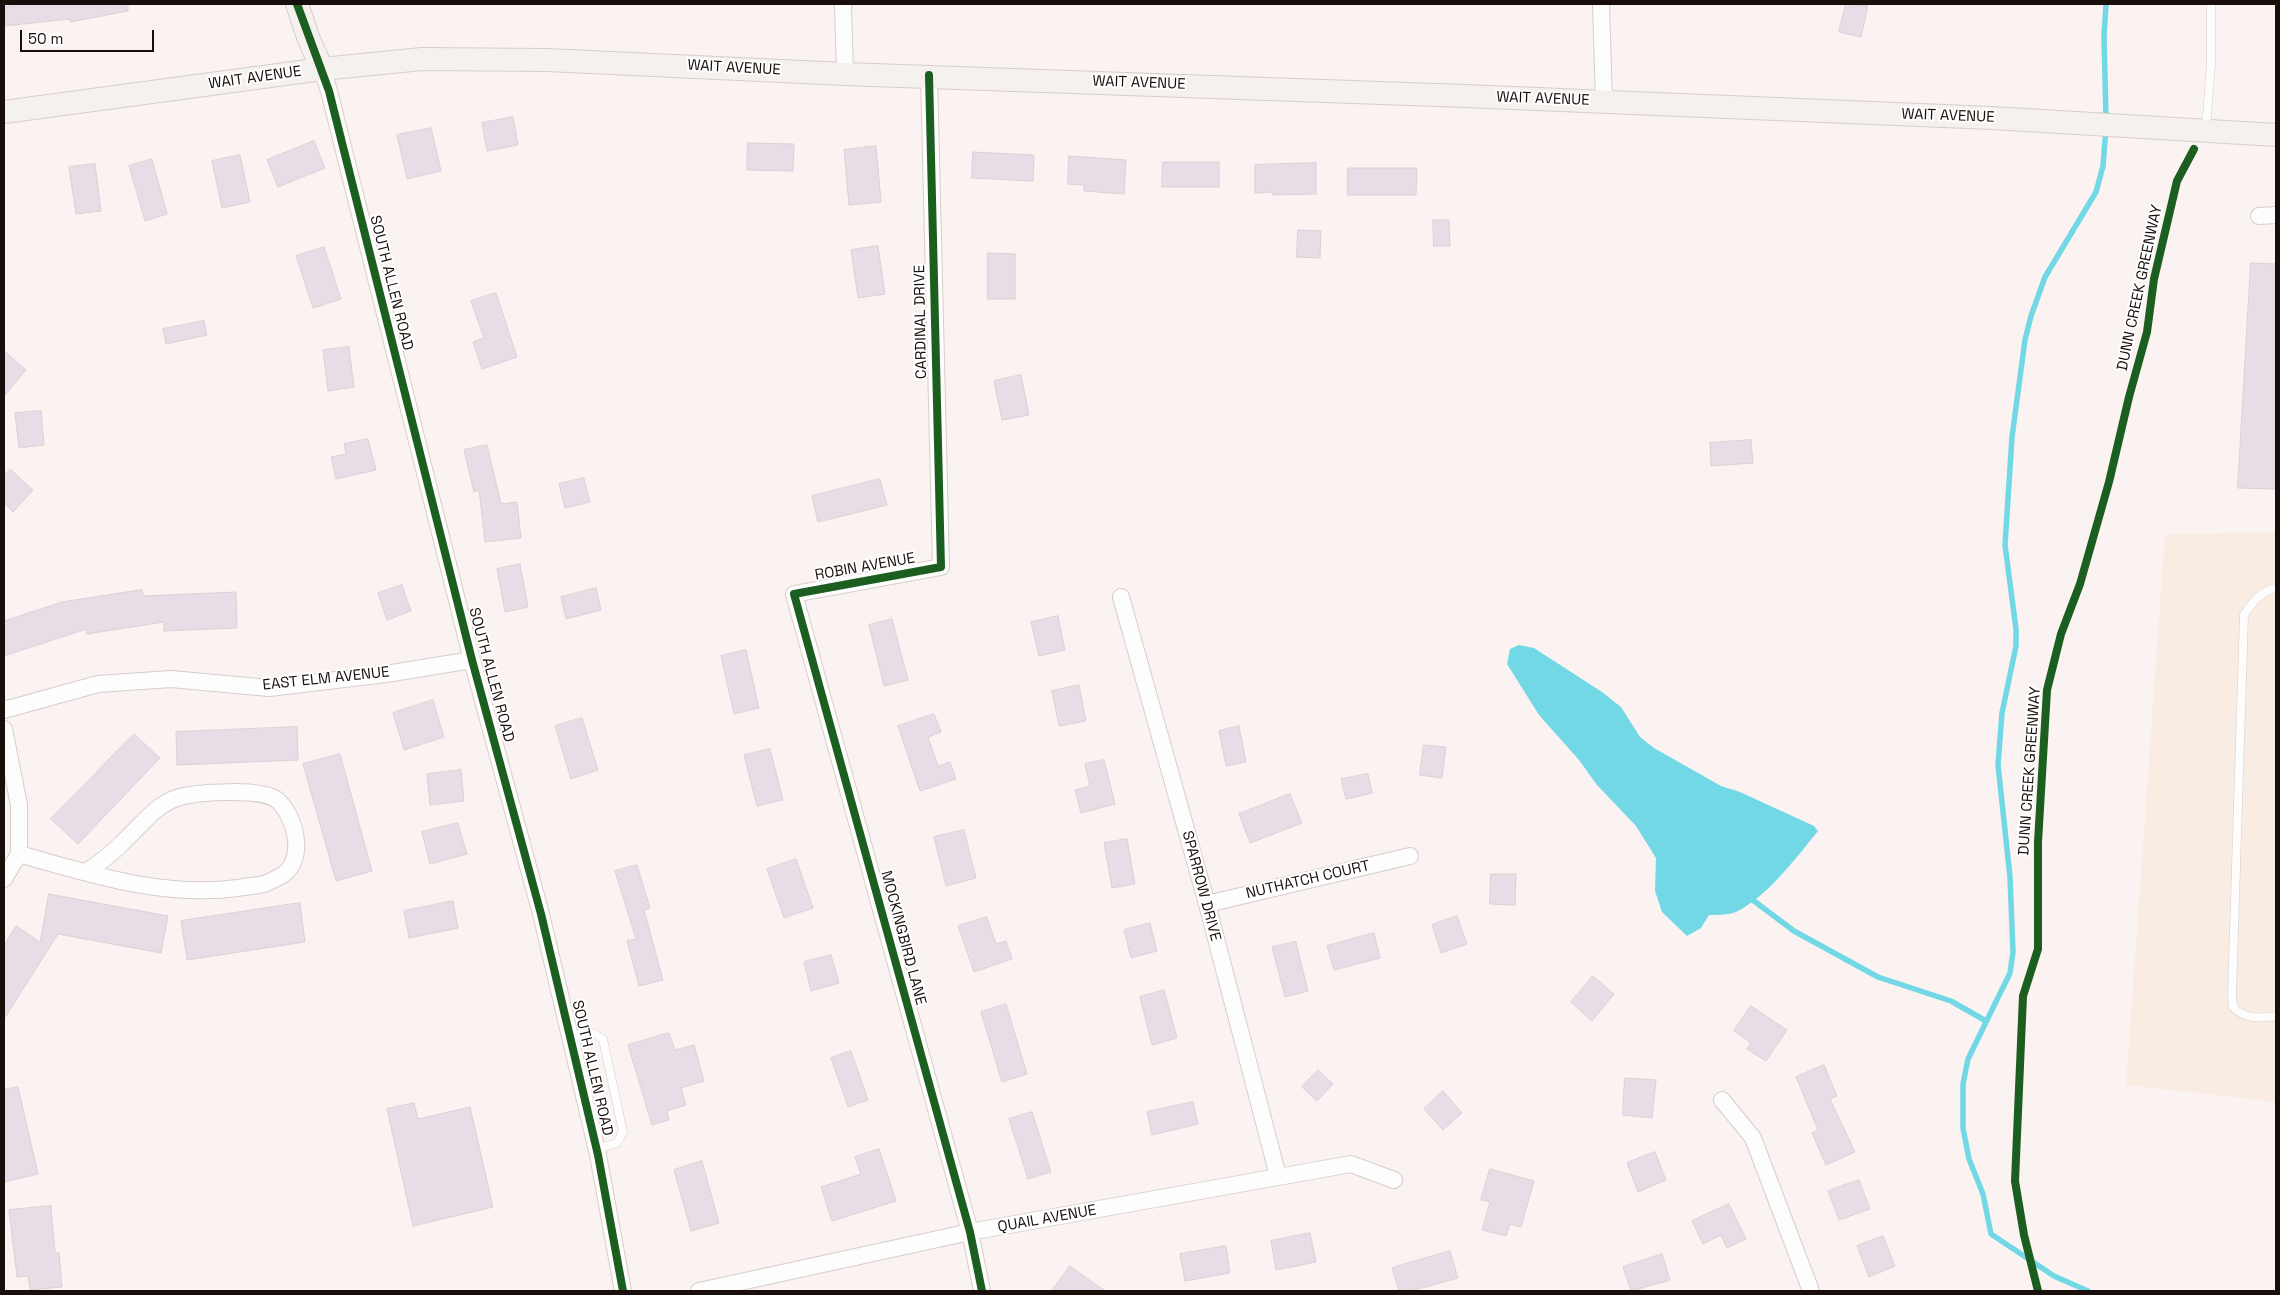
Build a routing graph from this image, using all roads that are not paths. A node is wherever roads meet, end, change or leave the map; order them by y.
1 (297, 4) edge
2 (843, 4) edge
3 (1601, 4) edge
4 (2211, 4) edge
5 (322, 69) junction
6 (844, 74) junction
7 (929, 75) junction
8 (1604, 102) junction
9 (4, 112) edge
10 (2206, 131) junction
11 (2276, 135) edge
12 (2276, 215) edge
13 (2259, 216) dead end
14 (941, 567) joint
15 (2276, 588) edge
16 (794, 594) joint
17 (1121, 596) dead end
18 (472, 660) junction
19 (4, 710) edge
20 (4, 729) edge
21 (19, 854) junction
22 (1410, 856) dead end
23 (87, 872) junction
24 (4, 879) edge
25 (1207, 904) junction
26 (2276, 1016) edge
27 (570, 1035) junction
28 (1722, 1100) dead end
29 (596, 1150) junction
30 (1278, 1176) junction
31 (1394, 1180) dead end
32 (970, 1232) junction
33 (623, 1291) edge
34 (699, 1291) edge
35 (982, 1291) edge
36 (1811, 1291) edge

1 - 5 main road
2 - 6 street
3 - 8 street
4 - 10 lane
5 - 6 main road, WAIT AVENUE
5 - 9 main road, WAIT AVENUE
5 - 18 street, SOUTH ALLEN ROAD
6 - 7 main road, WAIT AVENUE
7 - 8 main road, WAIT AVENUE
7 - 14 street, CARDINAL DRIVE
8 - 10 main road, WAIT AVENUE
10 - 11 main road, WAIT AVENUE
12 - 13 street
14 - 16 street, ROBIN AVENUE
15 - 26 lane
16 - 32 street, MOCKINGBIRD LANE
17 - 25 street, SPARROW DRIVE
18 - 19 street, EAST ELM AVENUE
18 - 27 street, SOUTH ALLEN ROAD
20 - 21 street
21 - 23 street
21 - 24 street
22 - 25 street, NUTHATCH COURT
23 - 23 street
25 - 30 street, SPARROW DRIVE
27 - 29 street, SOUTH ALLEN ROAD
27 - 29 lane
28 - 36 street
29 - 33 street, SOUTH ALLEN ROAD
30 - 31 street, QUAIL AVENUE
30 - 32 street, QUAIL AVENUE
32 - 34 street, QUAIL AVENUE
32 - 35 street, MOCKINGBIRD LANE

